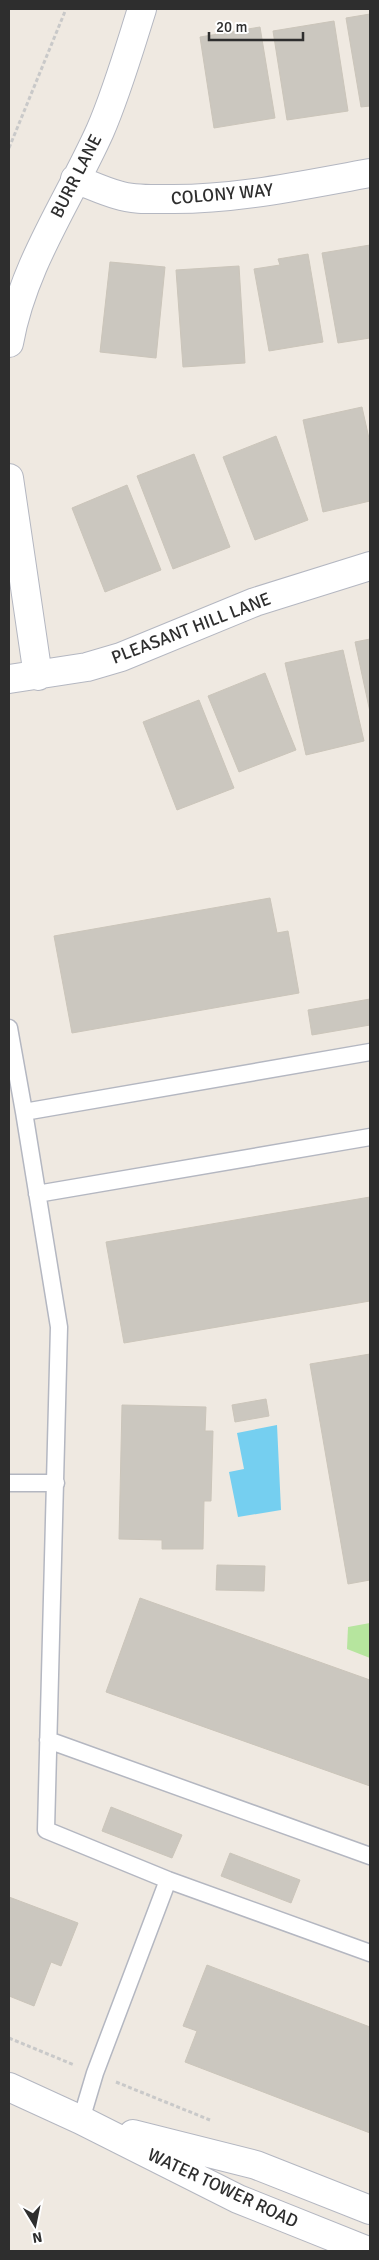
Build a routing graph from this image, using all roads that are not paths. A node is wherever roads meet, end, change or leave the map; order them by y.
1 (142, 9) edge
2 (370, 173) edge
3 (75, 179) junction
4 (9, 343) edge
5 (9, 478) edge
6 (370, 566) edge
7 (38, 676) junction
8 (9, 679) edge
9 (9, 1028) edge
10 (370, 1052) edge
11 (24, 1112) junction
12 (370, 1136) edge
13 (37, 1194) junction
14 (9, 1483) edge
15 (56, 1483) junction
16 (48, 1740) junction
17 (370, 1856) edge
18 (168, 1880) junction
19 (370, 1953) edge
20 (9, 2087) edge
21 (81, 2120) junction
22 (370, 2210) edge
23 (368, 2251) edge

1 - 3 street, BURR LANE
2 - 3 street, COLONY WAY
3 - 4 street, BURR LANE
5 - 7 street
6 - 7 street, PLEASANT HILL LANE
7 - 8 street, PLEASANT HILL LANE
9 - 11 lane
10 - 11 lane
11 - 13 lane
12 - 13 lane
13 - 15 lane
14 - 15 lane
15 - 16 lane
16 - 17 lane
16 - 18 lane
18 - 19 lane
18 - 21 lane
20 - 21 street, WATER TOWER ROAD
21 - 22 street, WATER TOWER ROAD
21 - 23 street, WATER TOWER ROAD

